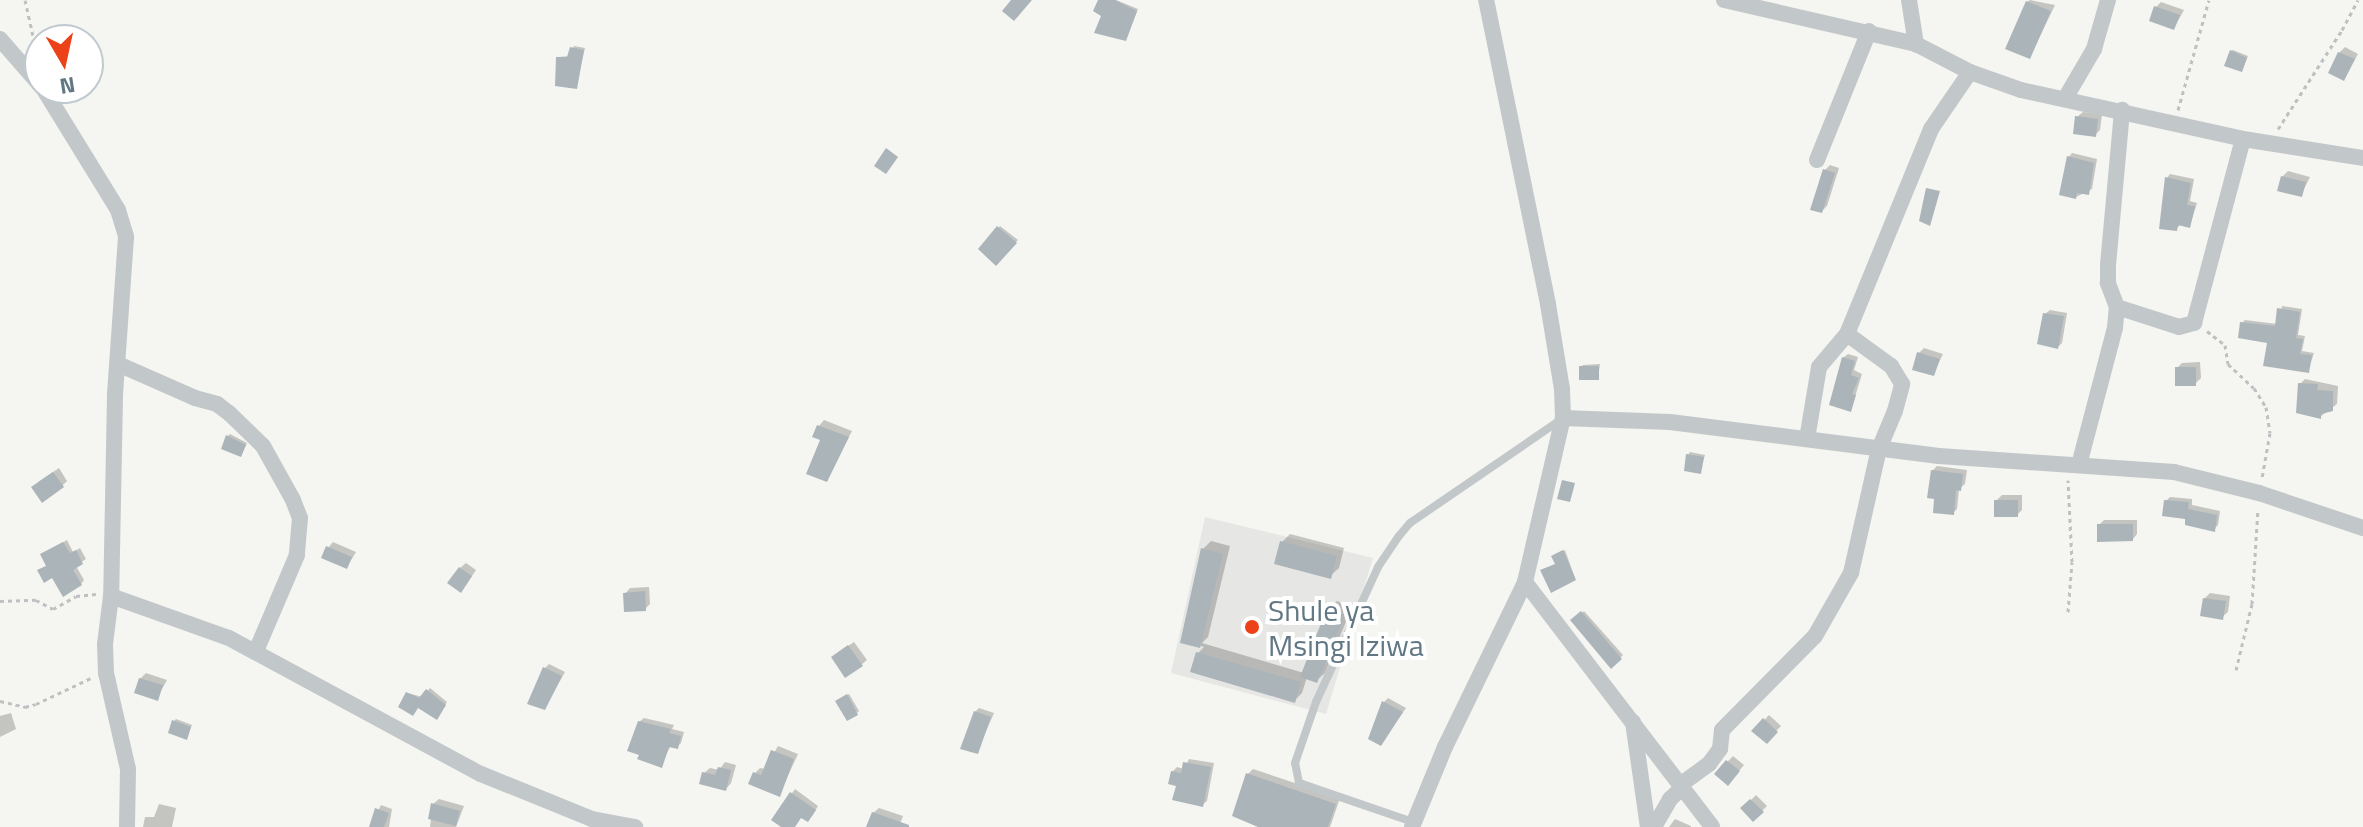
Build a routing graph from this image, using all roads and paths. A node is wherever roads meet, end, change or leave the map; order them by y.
1 (25, 0) edge
2 (1486, 0) edge
3 (1724, 0) edge
4 (1909, 0) edge
5 (2108, 0) edge
6 (2209, 0) edge
7 (2358, 0) edge
8 (30, 24) edge
9 (1869, 31) junction
10 (0, 39) edge
11 (1916, 44) junction
12 (24, 67) edge
13 (1970, 72) junction
14 (2066, 97) junction
15 (52, 104) edge
16 (2122, 110) junction
17 (2174, 125) junction
18 (2243, 139) junction
19 (2268, 144) junction
20 (2363, 158) edge
21 (1817, 160) dead end
22 (2117, 307) junction
23 (2194, 323) junction
24 (1847, 334) junction
25 (118, 364) junction
26 (1563, 418) junction
27 (1807, 439) junction
28 (1879, 449) junction
29 (2073, 464) junction
30 (2259, 493) junction
31 (2363, 528) edge
32 (1525, 582) junction
33 (111, 596) junction
34 (0, 601) edge
35 (2068, 612) dead end
36 (256, 651) junction
37 (2236, 670) dead end
38 (106, 673) junction
39 (0, 701) edge
40 (1633, 722) junction
41 (1681, 787) junction
42 (1412, 825) edge
43 (127, 827) edge
44 (635, 827) edge
45 (1648, 827) edge
46 (1654, 827) edge
47 (1712, 827) edge

1 - 8 path
2 - 26 street
3 - 9 street
4 - 11 street
5 - 14 street
6 - 17 path
7 - 19 path
9 - 11 street
9 - 21 street
10 - 12 street
11 - 13 street
13 - 14 street
13 - 24 street
14 - 16 street
15 - 25 street
16 - 17 street
16 - 22 street
17 - 18 street
18 - 19 street
18 - 23 street
19 - 20 street
22 - 23 street
22 - 29 street
23 - 30 path
24 - 27 street
24 - 28 street
25 - 33 street
25 - 36 street
26 - 27 street
26 - 32 street
26 - 42 lane
27 - 28 street
28 - 29 street
28 - 41 street
29 - 30 street
29 - 35 path
30 - 31 street
30 - 37 path
32 - 40 street
32 - 42 street
33 - 34 path
33 - 36 street
33 - 38 street
36 - 44 street
38 - 39 path
38 - 43 street
40 - 41 street
40 - 45 street
41 - 46 street
41 - 47 street

